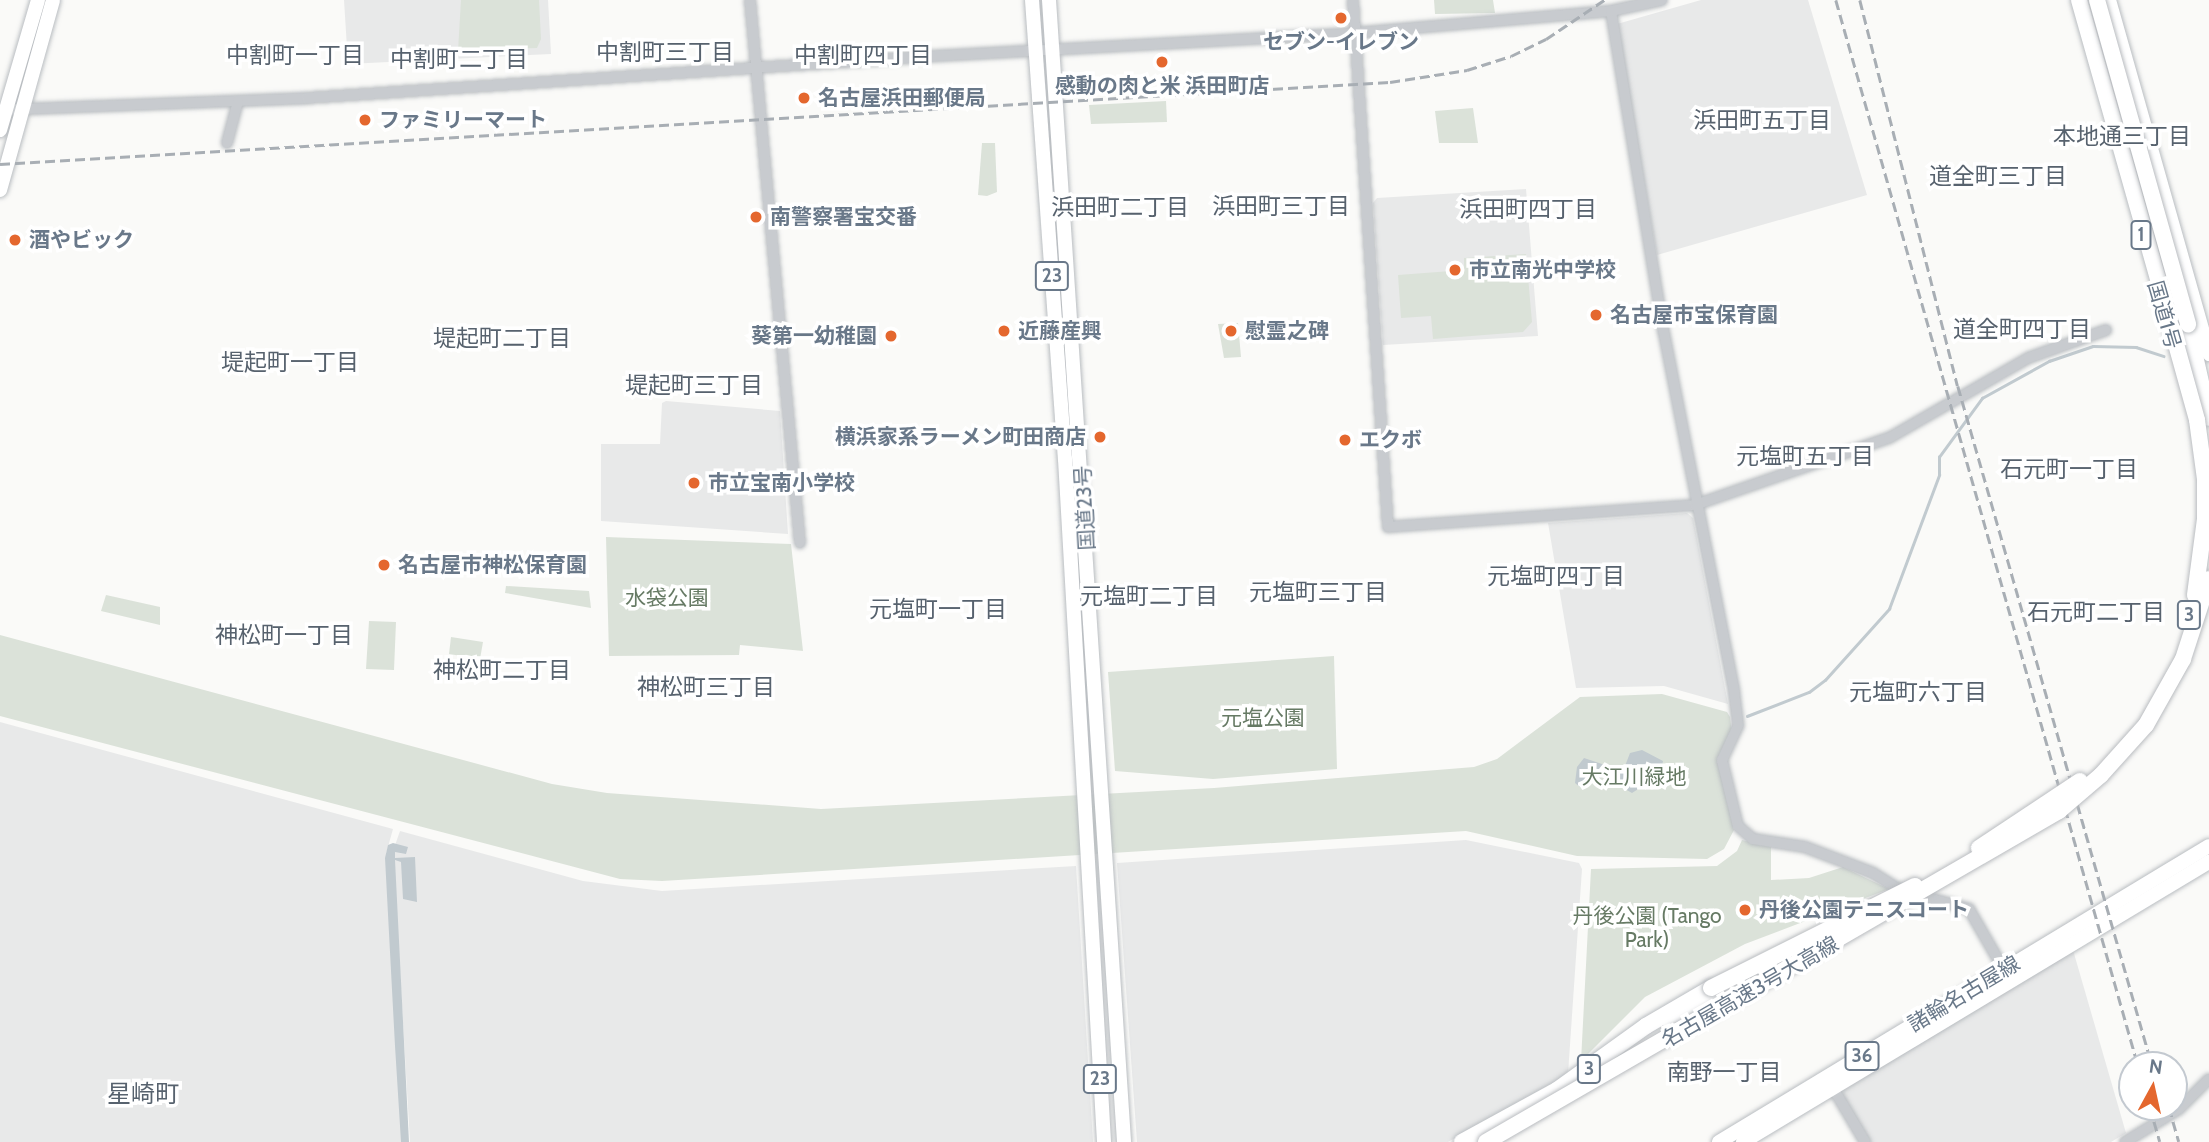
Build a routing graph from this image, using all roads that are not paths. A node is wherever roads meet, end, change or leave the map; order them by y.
1 (38, 0) edge
2 (53, 0) edge
3 (750, 0) edge
4 (1032, 0) edge
5 (1049, 0) edge
6 (1353, 0) edge
7 (1662, 0) edge
8 (2077, 0) edge
9 (2088, 0) edge
10 (2097, 0) edge
11 (2109, 0) edge
12 (1611, 11) junction
13 (1355, 33) junction
14 (1034, 50) junction
15 (1053, 51) junction
16 (756, 69) junction
17 (238, 101) junction
18 (3, 110) edge
19 (22, 110) junction
20 (0, 130) edge
21 (227, 142) dead end
22 (0, 190) edge
23 (2163, 194) junction
24 (2106, 330) dead end
25 (2209, 354) edge
26 (2209, 418) edge
27 (2209, 469) edge
28 (1695, 505) junction
29 (800, 543) dead end
30 (2209, 579) edge
31 (2209, 846) edge
32 (2209, 862) edge
33 (1900, 894) junction
34 (2007, 975) junction
35 (2209, 1079) edge
36 (1829, 1082) junction
37 (1104, 1142) edge
38 (1124, 1142) edge
39 (1462, 1142) edge
40 (1480, 1142) edge
41 (1486, 1142) edge
42 (1719, 1142) edge
43 (1743, 1142) edge
44 (1865, 1142) edge
45 (2125, 1142) edge

1 - 18 main road
2 - 19 main road
3 - 16 street
4 - 14 main road, 国道23号 / 23
5 - 15 main road, 国道23号 / 23
6 - 13 street
7 - 12 street
8 - 27 main road, 国道1号 / 1
8 - 33 highway, 3, bridge
9 - 23 highway
10 - 26 highway, bridge
11 - 23 main road, 国道1号 / 1
12 - 13 street
12 - 28 street
13 - 15 street
13 - 28 street
14 - 15 street
14 - 16 street
14 - 37 main road, 国道23号 / 23
15 - 38 main road, 国道23号 / 23
16 - 17 street
16 - 29 street
17 - 19 street
17 - 21 street
18 - 19 street
18 - 20 main road
19 - 22 main road
23 - 25 main road, 国道1号 / 1
24 - 28 street
28 - 34 street
30 - 41 highway, 名古屋高速3号大高線 / 3, bridge
31 - 34 main road, 諸輪名古屋線 / 36
32 - 34 main road, 諸輪名古屋線 / 36
33 - 39 highway, 名古屋高速3号大高線 / 3, bridge
33 - 40 highway, bridge
34 - 36 main road, 諸輪名古屋線 / 36
35 - 45 street
36 - 42 main road, 諸輪名古屋線 / 36
36 - 43 main road, 諸輪名古屋線 / 36
36 - 44 street

